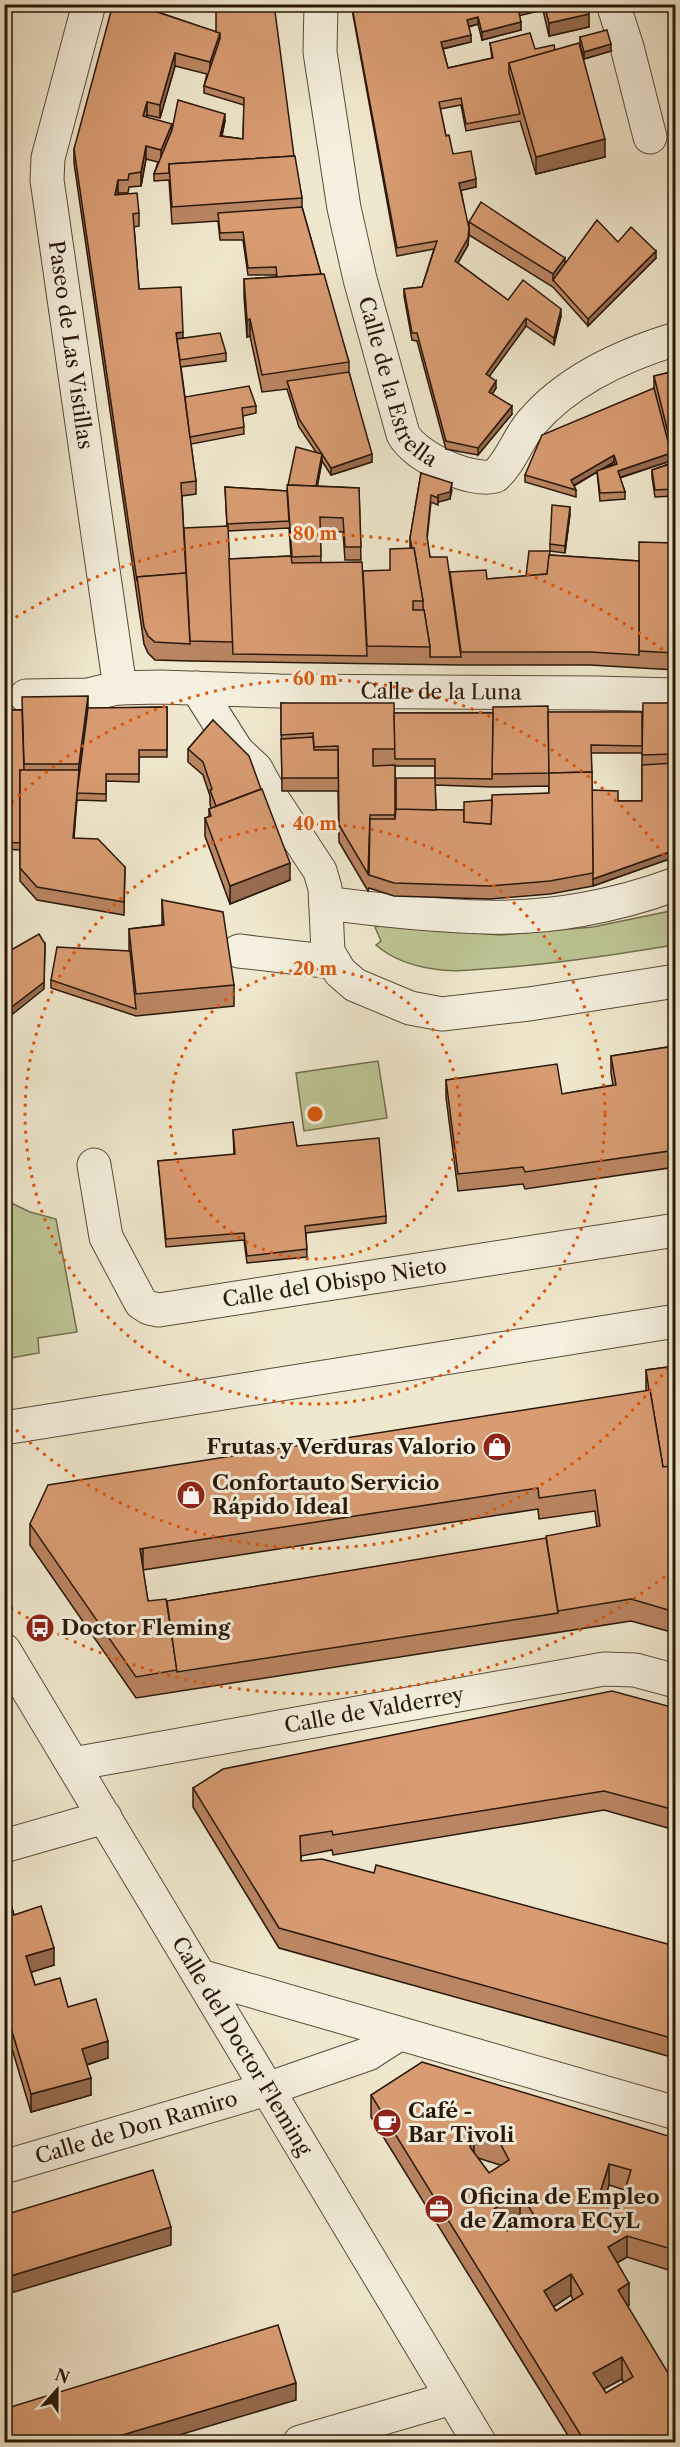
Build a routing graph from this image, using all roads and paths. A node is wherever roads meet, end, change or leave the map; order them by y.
1 (89, 4) edge
2 (321, 4) edge
3 (613, 4) edge
4 (650, 137) dead end
5 (675, 339) edge
6 (120, 688) junction
7 (197, 688) junction
8 (675, 695) edge
9 (26, 696) edge
10 (675, 884) edge
11 (326, 903) junction
12 (239, 951) dead end
13 (333, 962) junction
14 (675, 981) edge
15 (94, 1165) dead end
16 (675, 1230) edge
17 (675, 1321) edge
18 (4, 1428) edge
19 (4, 1650) edge
20 (675, 1681) edge
21 (73, 1764) junction
22 (105, 1817) junction
23 (4, 1846) edge
24 (200, 1977) junction
25 (399, 2034) junction
26 (267, 2089) junction
27 (675, 2113) edge
28 (4, 2167) edge
29 (452, 2397) junction
30 (300, 2442) edge
31 (479, 2442) edge

1 - 6 street, Paseo de Las Vistillas
2 - 5 street, Calle de la Estrella
3 - 4 street
6 - 7 street, Calle de la Luna
6 - 9 street, Calle de la Luna
7 - 8 street, Calle de la Luna
7 - 11 street
10 - 11 street
11 - 13 street
12 - 13 street
13 - 14 street
15 - 16 street, Calle del Obispo Nieto
17 - 18 street
19 - 21 street, Calle del Doctor Fleming
20 - 21 street, Calle de Valderrey
21 - 22 street, Calle del Doctor Fleming
22 - 23 street
22 - 24 street, Calle del Doctor Fleming
24 - 25 street
24 - 26 street, Calle del Doctor Fleming
25 - 26 street, Calle de Don Ramiro
25 - 27 street
26 - 28 street, Calle de Don Ramiro
26 - 29 street, Calle del Doctor Fleming
29 - 30 street
29 - 31 street, Calle del Doctor Fleming

